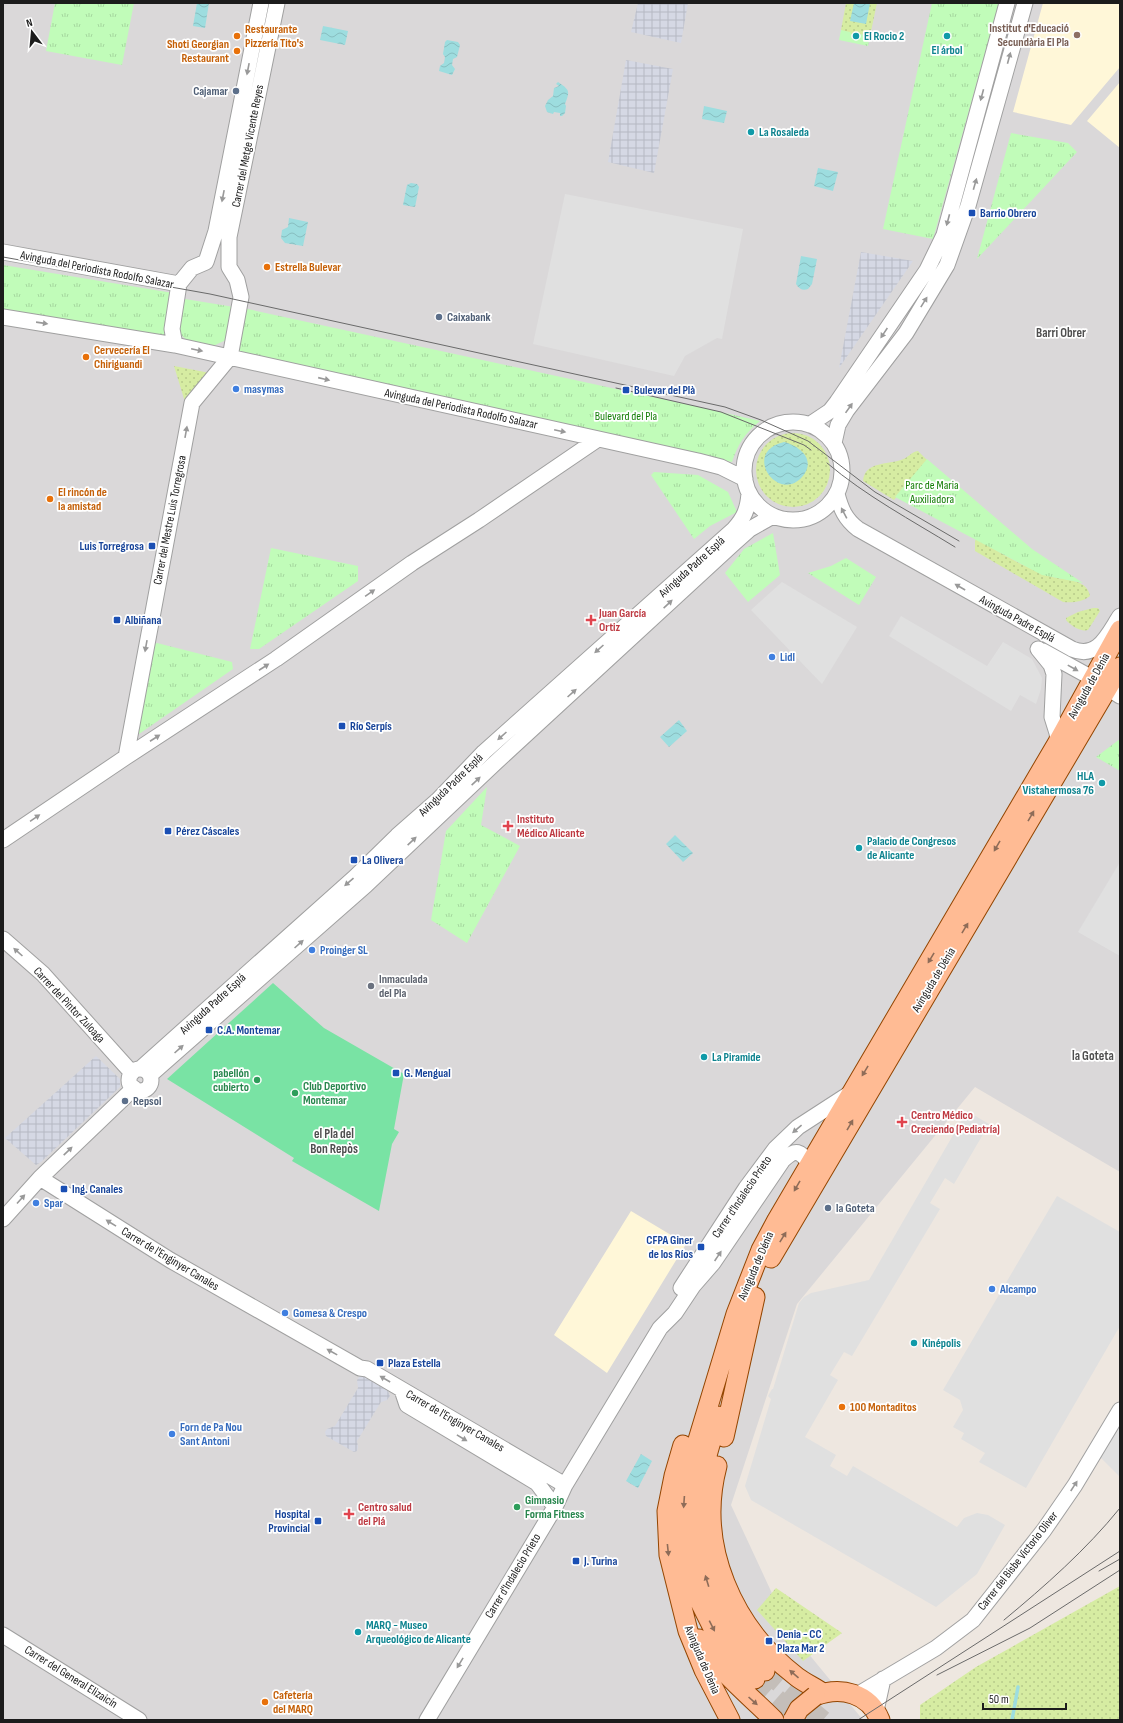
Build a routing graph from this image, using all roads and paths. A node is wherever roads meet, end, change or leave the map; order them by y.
1 (261, 3) edge
2 (277, 3) edge
3 (1007, 3) edge
4 (1025, 3) edge
5 (3, 252) edge
6 (206, 262) junction
7 (229, 267) junction
8 (179, 284) junction
9 (3, 317) edge
10 (175, 345) junction
11 (230, 357) junction
12 (809, 425) junction
13 (598, 439) junction
14 (834, 443) junction
15 (747, 486) junction
16 (837, 494) junction
17 (773, 516) junction
18 (1120, 616) edge
19 (1120, 630) edge
20 (1038, 649) joint
21 (1120, 667) edge
22 (1107, 688) edge
23 (1058, 742) junction
24 (126, 757) junction
25 (3, 840) edge
26 (3, 939) edge
27 (141, 1072) junction
28 (853, 1092) junction
29 (810, 1164) junction
30 (40, 1178) junction
31 (3, 1220) edge
32 (755, 1297) junction
33 (736, 1314) junction
34 (660, 1328) junction
35 (402, 1390) junction
36 (1120, 1410) edge
37 (537, 1483) junction
38 (565, 1485) junction
39 (555, 1507) junction
40 (679, 1598) junction
41 (3, 1635) edge
42 (883, 1679) junction
43 (819, 1694) junction
44 (856, 1695) junction
45 (878, 1716) edge
46 (139, 1720) edge
47 (427, 1720) edge
48 (730, 1720) edge
49 (774, 1720) edge
50 (793, 1720) edge

1 -> 6 street, Carrer del Metge Vicente Reyes
2 - 7 street, Carrer del Metge Vicente Reyes
3 -> 12 street
14 -> 4 street
5 - 8 street, Avinguda del Periodista Rodolfo Salazar
6 - 7 street
6 - 8 street
7 - 11 street, Carrer del Mestre Luis Torregrosa
8 - 10 street, Avinguda del Periodista Rodolfo Salazar
9 -> 10 street, Avinguda del Periodista Rodolfo Salazar
10 -> 11 street, Avinguda del Periodista Rodolfo Salazar
11 -> 13 street, Avinguda del Periodista Rodolfo Salazar
11 - 24 street, Carrer del Mestre Luis Torregrosa
12 - 14 street
12 - 15 street
13 - 15 street, Avinguda del Periodista Rodolfo Salazar
24 -> 13 street
14 - 16 street
15 - 17 street
15 -> 27 street, Avinguda Padre Esplá
16 - 17 street
18 -> 16 street, Avinguda Padre Esplá
27 -> 17 street, Avinguda Padre Esplá
19 - 22 main road, Avinguda de Dénia
20 -> 22 street, Avinguda Padre Esplá
20 - 23 street, Avinguda de Dénia
21 - 22 main road, Avinguda de Dénia
22 - 23 main road, Avinguda de Dénia
32 -> 22 main road, Avinguda de Dénia
23 -> 28 main road, Avinguda de Dénia
25 -> 24 street
27 -> 26 street, Carrer del Pintor Zuloaga
30 -> 27 street
28 - 29 main road, Avinguda de Dénia
28 -> 34 street, Carrer d'Indalecio Prieto
29 -> 33 main road, Avinguda de Dénia
34 -> 29 street, Carrer d'Indalecio Prieto
31 -> 30 street
35 -> 30 street, Carrer de l'Enginyer Canales
33 -> 32 main road, Avinguda de Dénia
43 -> 32 main road, Avinguda de Dénia
33 -> 40 main road, Avinguda de Dénia
34 - 38 street, Carrer d'Indalecio Prieto
35 -> 37 street, Carrer de l'Enginyer Canales
35 - 38 street, Carrer de l'Enginyer Canales
42 -> 36 street, Carrer del Bisbe Victorio Oliver
37 - 38 street, Carrer de l'Enginyer Canales
37 - 39 street, Carrer de l'Enginyer Canales
38 - 39 street, Carrer d'Indalecio Prieto
39 -> 47 street, Carrer d'Indalecio Prieto
40 - 48 main road, Avinguda de Dénia
40 -> 49 main road, Avinguda de Dénia
41 - 46 street, Carrer del General Elizaicín
42 - 44 street, Carrer del Bisbe Victorio Oliver
42 - 45 street
43 - 44 main road
43 - 50 main road, bridge
44 - 45 main road

